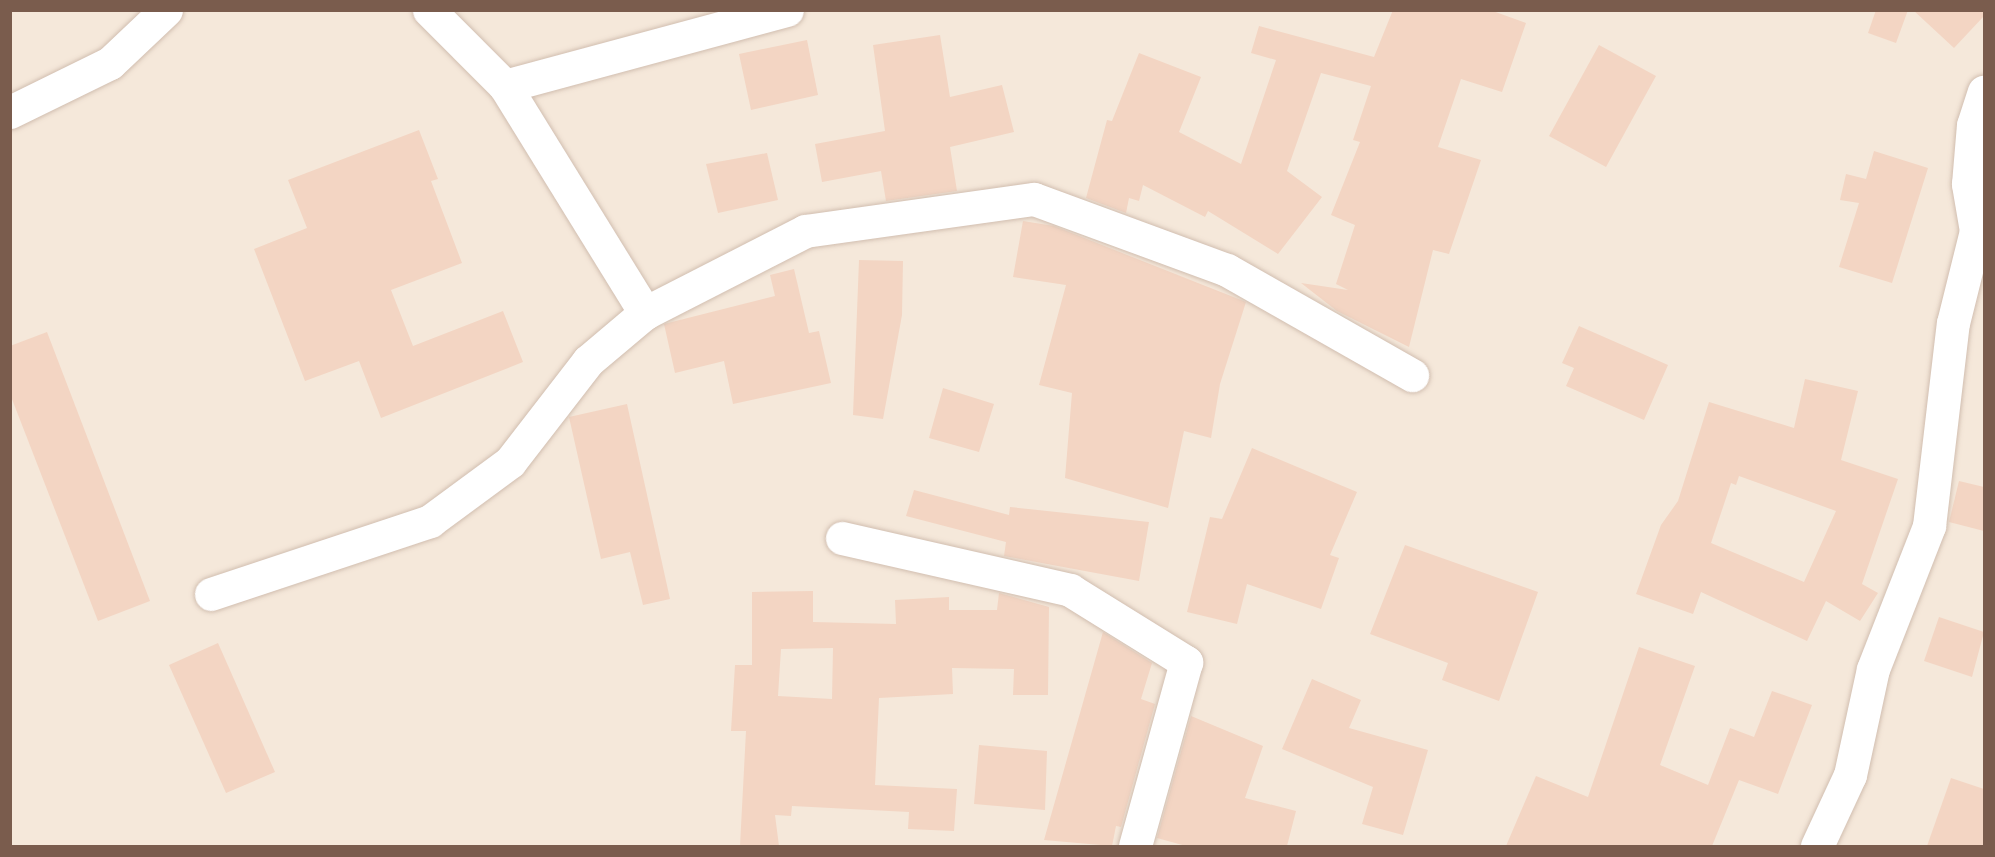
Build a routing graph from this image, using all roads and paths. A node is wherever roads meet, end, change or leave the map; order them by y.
1 (166, 10) edge
2 (429, 10) edge
3 (788, 10) edge
4 (505, 86) junction
5 (1984, 92) edge
6 (10, 112) edge
7 (645, 313) junction
8 (1412, 375) dead end
9 (842, 538) dead end
10 (211, 594) dead end
11 (1135, 846) edge
12 (1816, 846) edge

1 - 6 street
2 - 4 street
3 - 4 street
4 - 7 street
5 - 12 street
7 - 8 street
7 - 10 street
9 - 11 street

